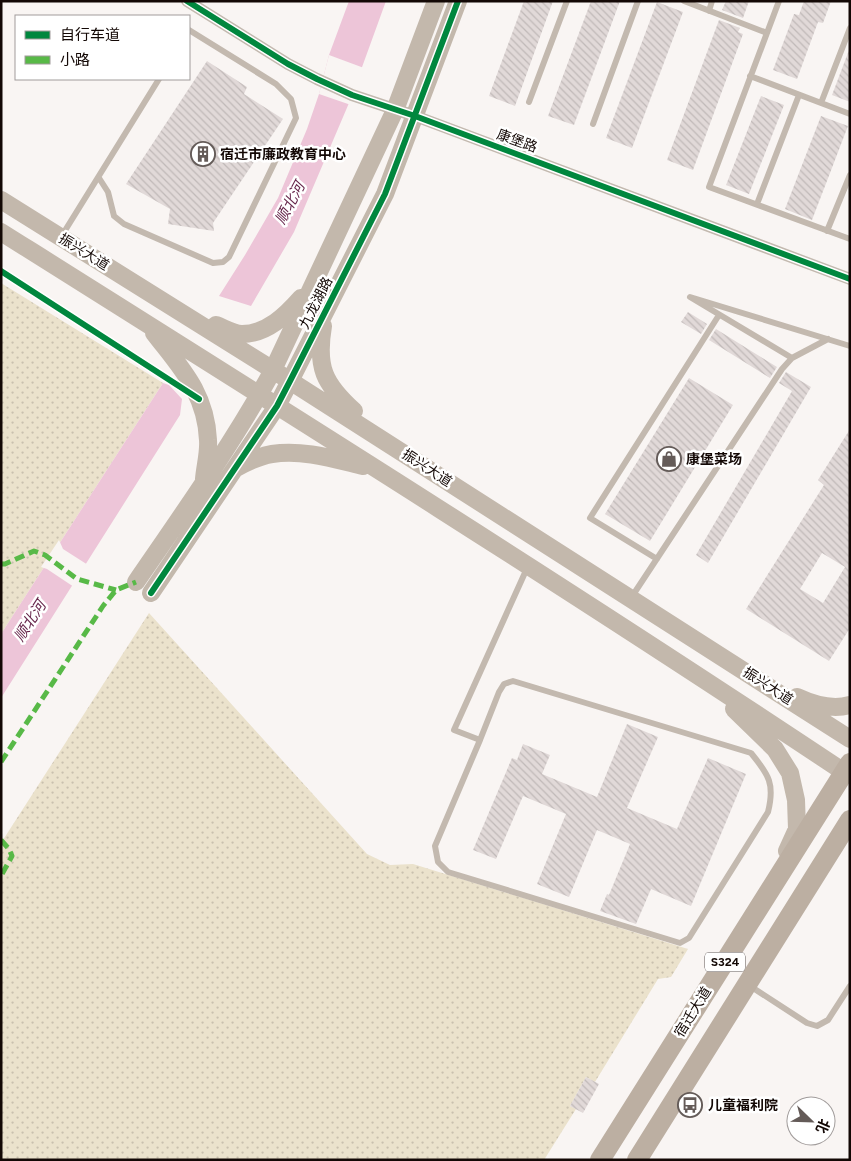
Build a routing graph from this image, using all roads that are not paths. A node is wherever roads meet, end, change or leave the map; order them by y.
1 (187, 1) edge
2 (436, 1) edge
3 (458, 1) edge
4 (567, 1) edge
5 (638, 1) edge
6 (684, 1) edge
7 (712, 1) edge
8 (778, 1) edge
9 (709, 11) junction
10 (850, 28) edge
11 (190, 31) edge
12 (767, 32) junction
13 (750, 76) junction
14 (158, 80) edge
15 (799, 95) junction
16 (529, 102) dead end
17 (821, 103) junction
18 (395, 110) junction
19 (850, 114) edge
20 (415, 116) junction
21 (593, 124) dead end
22 (850, 175) edge
23 (98, 178) junction
24 (1, 200) edge
25 (757, 204) junction
26 (828, 231) junction
27 (1, 232) edge
28 (61, 237) junction
29 (850, 239) edge
30 (850, 279) edge
31 (314, 282) junction
32 (177, 310) junction
33 (326, 312) junction
34 (719, 315) junction
35 (146, 323) junction
36 (828, 339) junction
37 (850, 346) edge
38 (792, 358) junction
39 (273, 370) junction
40 (290, 381) junction
41 (259, 395) junction
42 (277, 406) junction
43 (387, 442) junction
44 (236, 468) junction
45 (379, 470) junction
46 (203, 484) junction
47 (657, 559) junction
48 (528, 565) junction
49 (136, 582) dead end
50 (151, 593) dead end
51 (631, 599) junction
52 (718, 654) junction
53 (697, 674) junction
54 (850, 705) edge
55 (850, 739) edge
56 (480, 740) junction
57 (847, 768) edge
58 (850, 820) edge
59 (764, 900) junction
60 (747, 984) junction
61 (850, 986) edge
62 (600, 1160) edge
63 (637, 1160) edge

1 - 18 street, 康堡路
2 - 18 main road, 九龙湖路
3 - 20 main road, 九龙湖路
4 - 16 lane
5 - 21 lane
6 - 9 lane
7 - 9 lane
8 - 12 lane
9 - 12 lane
10 - 17 lane
11 - 23 lane
12 - 13 lane
13 - 15 lane
13 - 25 lane
14 - 23 lane
15 - 17 lane
15 - 25 lane
17 - 19 lane
18 - 20 street, 康堡路
18 - 31 main road, 九龙湖路
20 - 30 street, 康堡路
20 - 33 main road, 九龙湖路
22 - 26 lane
23 - 28 lane
24 - 28 main road, 振兴大道
25 - 26 lane
26 - 29 lane
27 - 35 main road, 振兴大道
28 - 32 main road, 振兴大道
31 - 32 main road
31 - 39 main road, 九龙湖路
32 - 39 main road, 振兴大道
33 - 40 main road, 九龙湖路
33 - 43 main road
34 - 36 lane
34 - 38 lane
34 - 47 lane
35 - 41 main road, 振兴大道
35 - 46 main road
36 - 37 lane
36 - 38 lane
38 - 47 lane
39 - 40 main road, 振兴大道
39 - 41 main road, 九龙湖路
40 - 42 main road, 九龙湖路
40 - 43 main road, 振兴大道
41 - 42 main road, 振兴大道
41 - 46 main road, 九龙湖路
42 - 44 main road, 九龙湖路
42 - 45 main road, 振兴大道
43 - 51 main road, 振兴大道
44 - 45 main road
44 - 50 main road, 九龙湖路
45 - 48 main road, 振兴大道
46 - 49 main road, 九龙湖路
47 - 51 lane
48 - 53 main road, 振兴大道
48 - 56 lane
51 - 52 main road, 振兴大道
52 - 54 main road
52 - 55 main road, 振兴大道
53 - 57 main road, 振兴大道
53 - 59 main road
56 - 56 lane
57 - 59 main road, 宿迁大道 / S324
58 - 60 main road, S324
59 - 62 main road, 宿迁大道 / S324
60 - 61 lane
60 - 63 main road, S324

